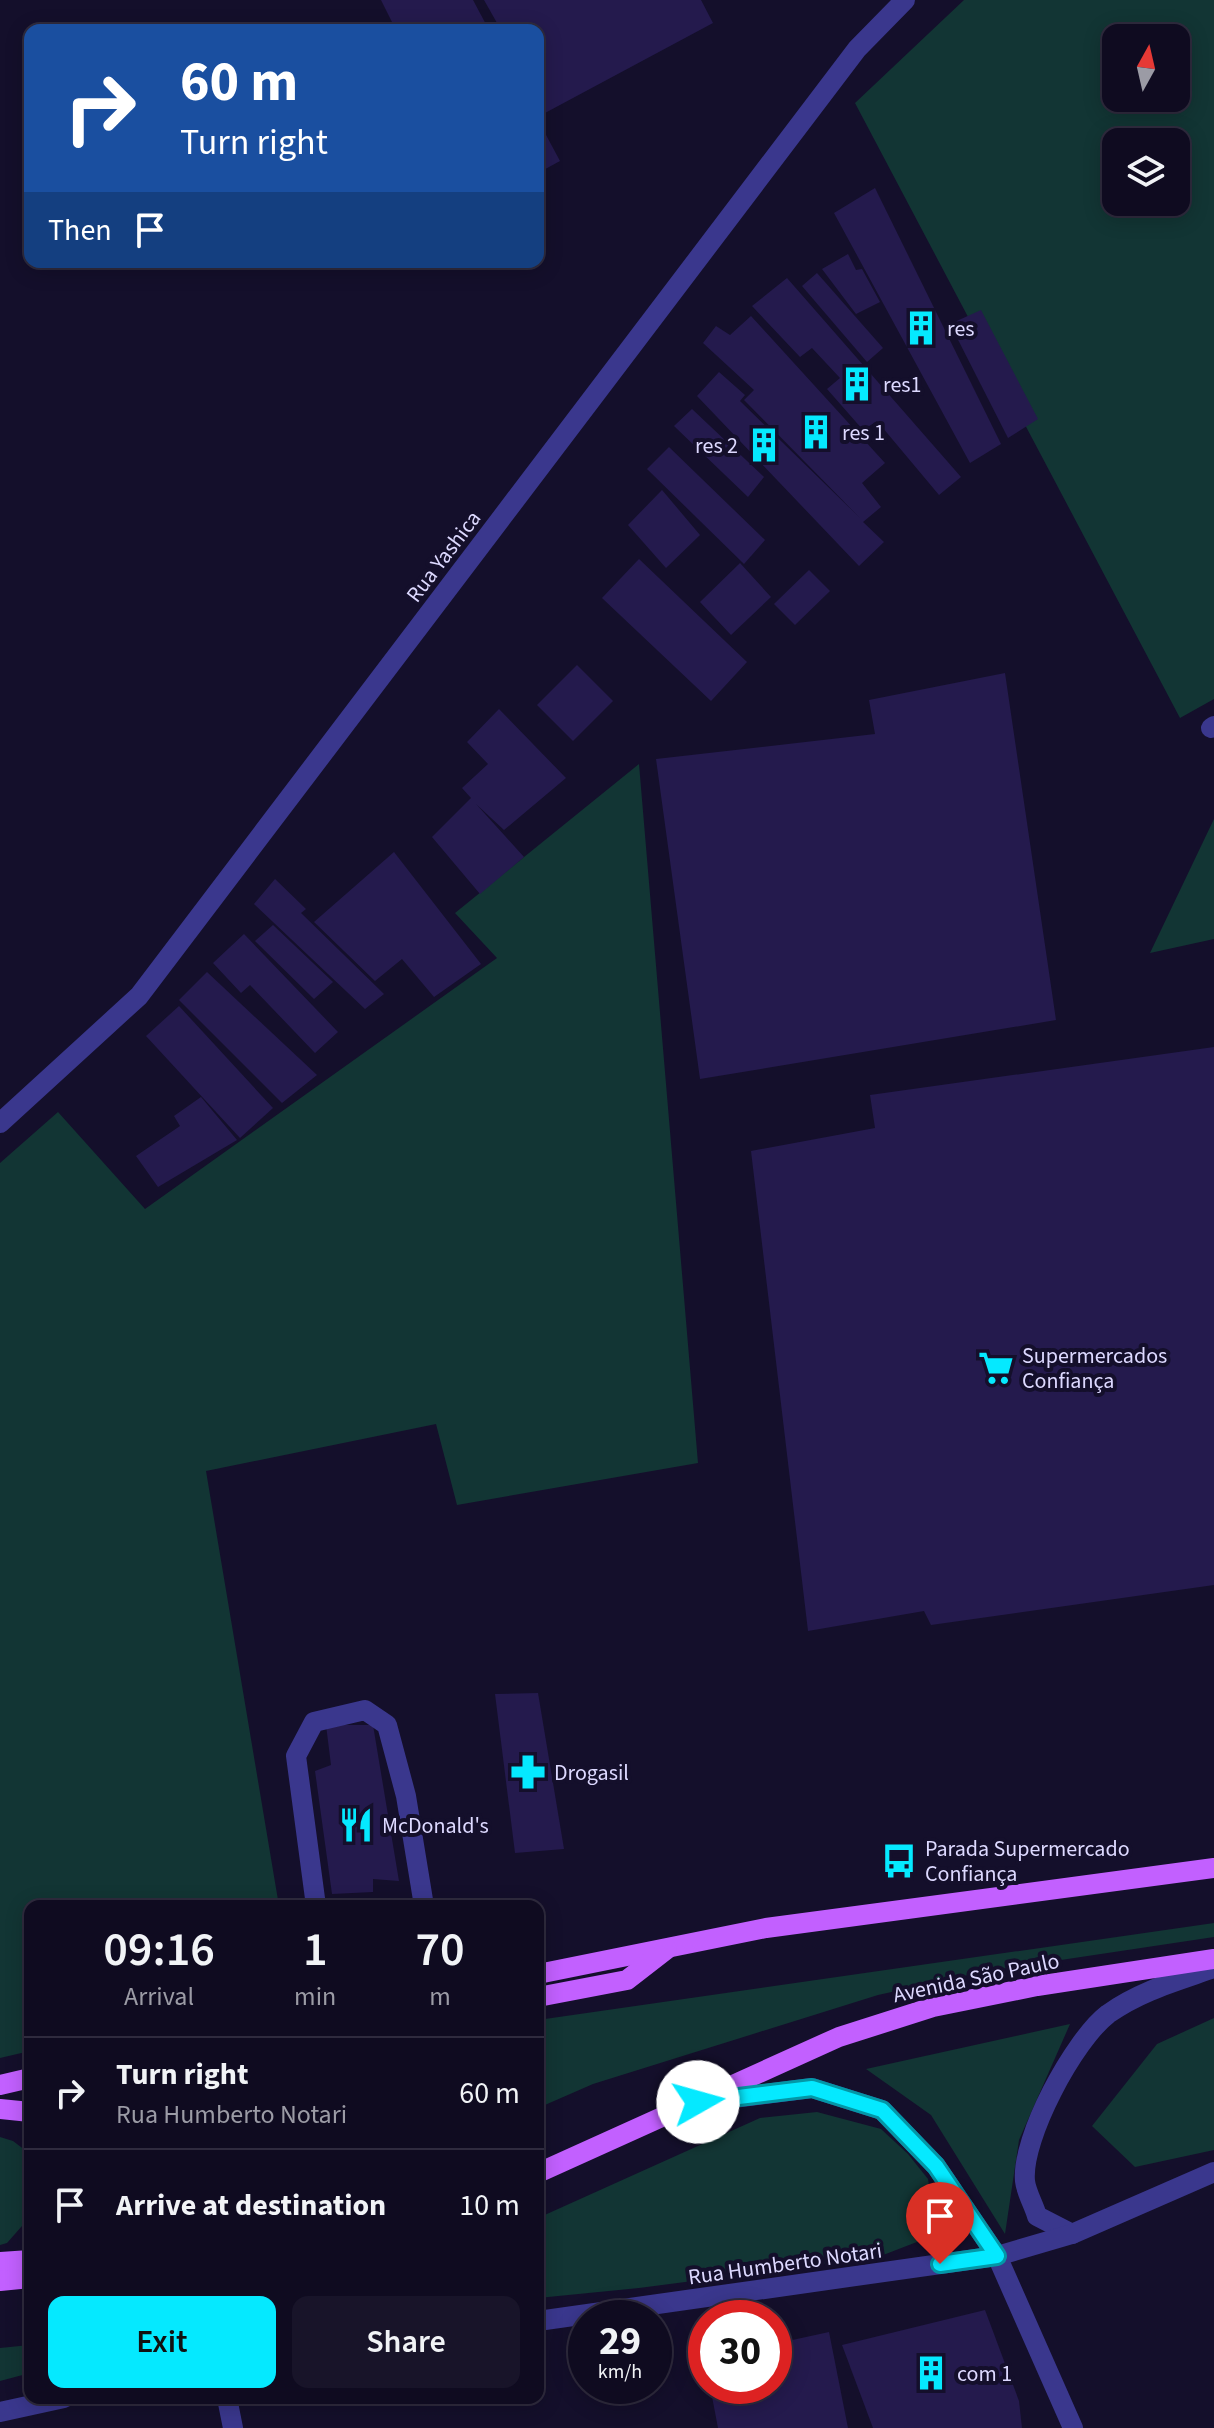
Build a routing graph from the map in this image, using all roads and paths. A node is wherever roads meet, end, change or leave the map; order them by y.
1 (905, 0) edge
2 (0, 1123) edge
3 (1214, 1868) edge
4 (315, 1900) edge
5 (423, 1900) edge
6 (670, 1947) junction
7 (1214, 1959) edge
8 (1214, 1968) edge
9 (544, 1973) edge
10 (544, 1996) edge
11 (24, 2079) edge
12 (0, 2085) edge
13 (698, 2102) junction
14 (0, 2109) edge
15 (24, 2111) edge
16 (544, 2170) edge
17 (1214, 2172) edge
18 (1072, 2234) junction
19 (997, 2256) junction
20 (24, 2260) edge
21 (0, 2262) edge
22 (24, 2279) edge
23 (0, 2281) edge
24 (672, 2304) edge
25 (568, 2318) edge
26 (544, 2320) edge
27 (37, 2404) edge
28 (228, 2404) edge
29 (0, 2412) edge
30 (233, 2428) edge
31 (1073, 2428) edge

1 - 2 street, Rua Yashica
3 - 6 main road
4 - 5 street
6 - 9 main road
6 - 10 main road
7 - 13 main road, Avenida São Paulo
8 - 18 street
11 - 12 main road
13 - 16 main road, Avenida São Paulo
13 - 19 street
14 - 15 main road
17 - 18 street, Rua Humberto Notari
18 - 19 street, Rua Humberto Notari
19 - 24 street, Rua Humberto Notari
19 - 31 street
20 - 21 main road
22 - 23 main road
25 - 26 street, Rua Humberto Notari
27 - 29 street
28 - 30 street

